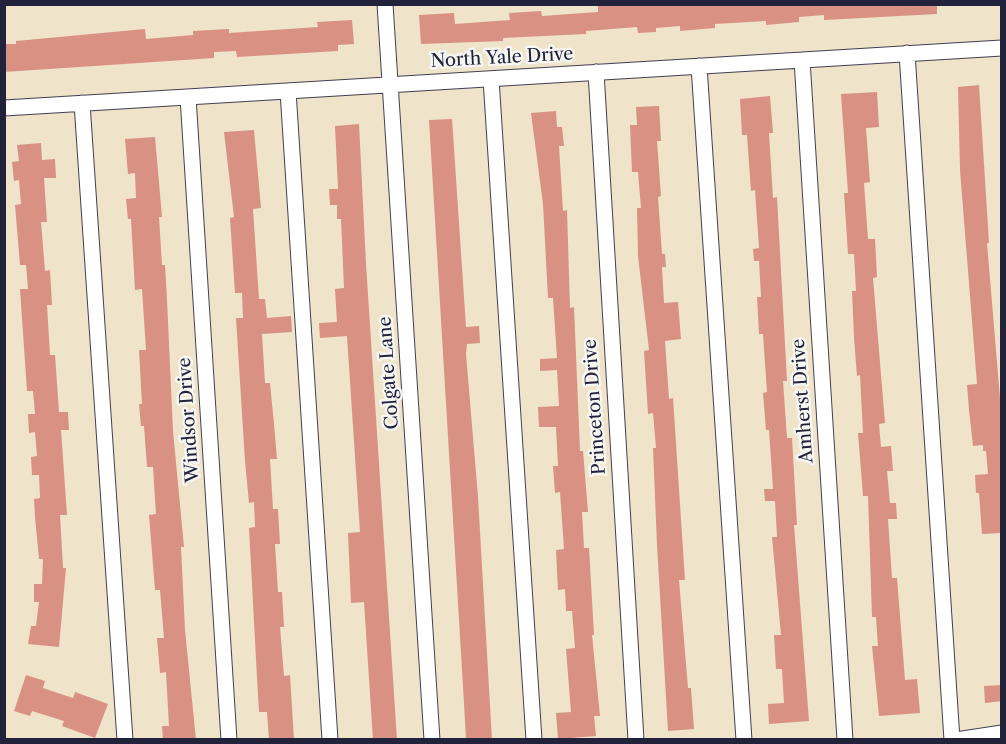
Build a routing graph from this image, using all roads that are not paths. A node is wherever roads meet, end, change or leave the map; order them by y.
1 (385, 4) edge
2 (1002, 48) edge
3 (907, 53) junction
4 (802, 60) junction
5 (699, 66) junction
6 (596, 72) junction
7 (491, 79) junction
8 (391, 85) junction
9 (288, 91) junction
10 (188, 97) junction
11 (82, 104) junction
12 (4, 108) edge
13 (1002, 734) edge
14 (125, 740) edge
15 (229, 740) edge
16 (330, 740) edge
17 (432, 740) edge
18 (534, 740) edge
19 (636, 740) edge
20 (744, 740) edge
21 (845, 740) edge
22 (952, 740) edge
23 (956, 740) edge

1 - 8 street, Colgate Lane
2 - 3 street, North Yale Drive
3 - 4 street, North Yale Drive
3 - 22 street
4 - 5 street, North Yale Drive
4 - 21 street, Amherst Drive
5 - 6 street, North Yale Drive
5 - 20 street
6 - 7 street, North Yale Drive
6 - 19 street, Princeton Drive
7 - 8 street, North Yale Drive
7 - 18 street
8 - 9 street, North Yale Drive
8 - 17 street, Colgate Lane
9 - 10 street, North Yale Drive
9 - 16 street
10 - 11 street, North Yale Drive
10 - 15 street, Windsor Drive
11 - 12 street, North Yale Drive
11 - 14 street
13 - 23 street

